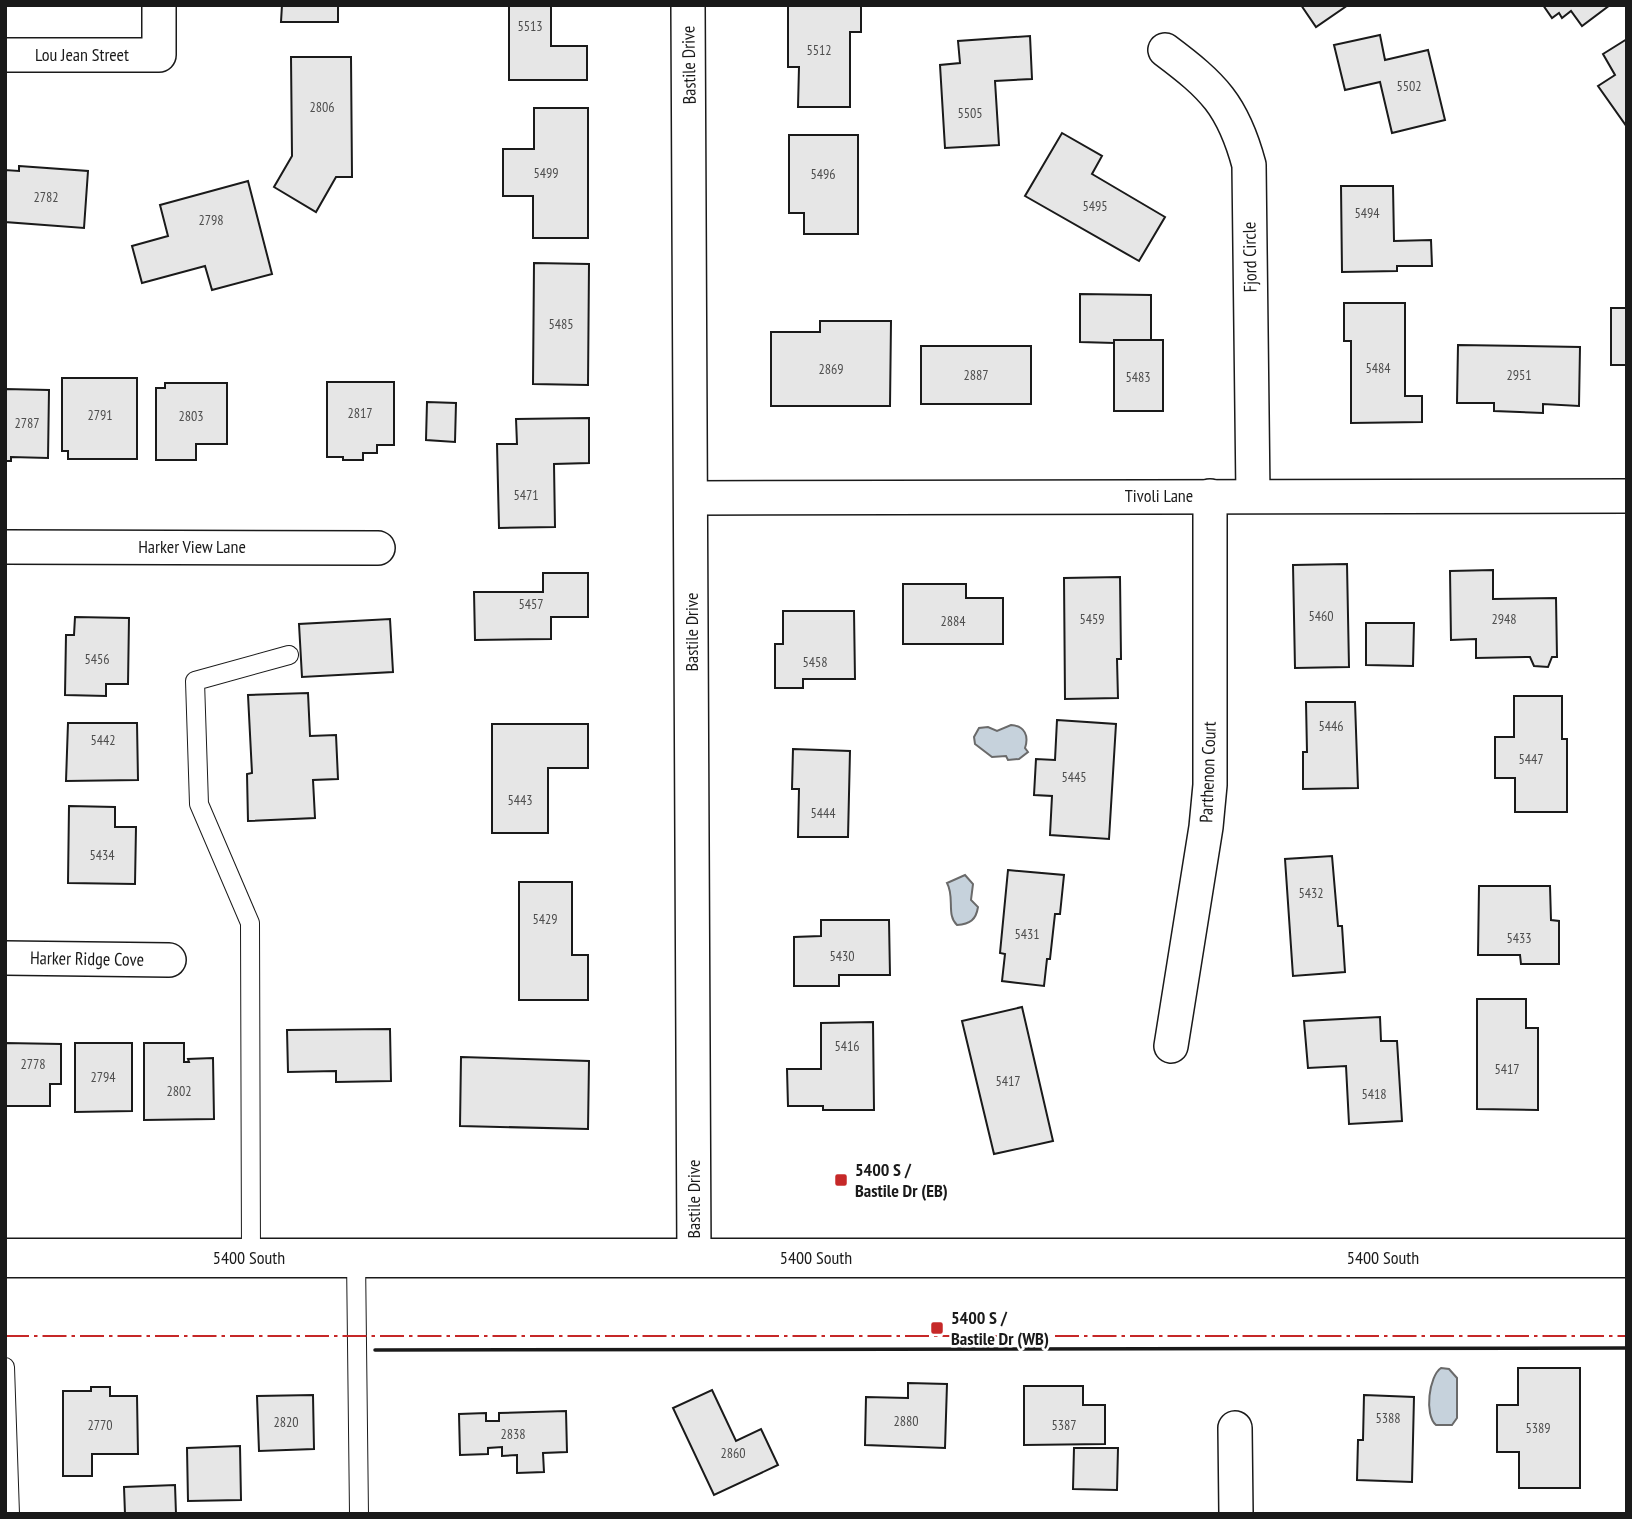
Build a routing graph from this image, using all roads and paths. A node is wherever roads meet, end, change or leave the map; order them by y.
1 (159, 5) edge
2 (688, 5) edge
3 (1165, 50) dead end
4 (5, 55) edge
5 (1253, 495) junction
6 (1210, 496) junction
7 (1627, 496) edge
8 (692, 498) junction
9 (5, 547) edge
10 (378, 548) dead end
11 (289, 655) dead end
12 (5, 958) edge
13 (169, 960) dead end
14 (1171, 1046) dead end
15 (5, 1258) edge
16 (251, 1258) junction
17 (356, 1258) junction
18 (694, 1258) junction
19 (1627, 1258) edge
20 (5, 1367) edge
21 (1236, 1428) dead end
22 (10, 1514) edge
23 (359, 1514) edge
24 (1236, 1514) edge

1 - 4 street, Lou Jean Street
2 - 8 street, Bastile Drive
3 - 5 street, Fjord Circle
5 - 6 street, Tivoli Lane
5 - 7 street, Tivoli Lane
6 - 8 street, Tivoli Lane
6 - 14 street, Parthenon Court
8 - 18 street, Bastile Drive
9 - 10 street, Harker View Lane
11 - 16 lane
12 - 13 street, Harker Ridge Cove
15 - 16 main road, 5400 South
16 - 17 main road, 5400 South
17 - 18 main road, 5400 South
17 - 23 lane
18 - 19 main road, 5400 South
20 - 22 lane
21 - 24 street

